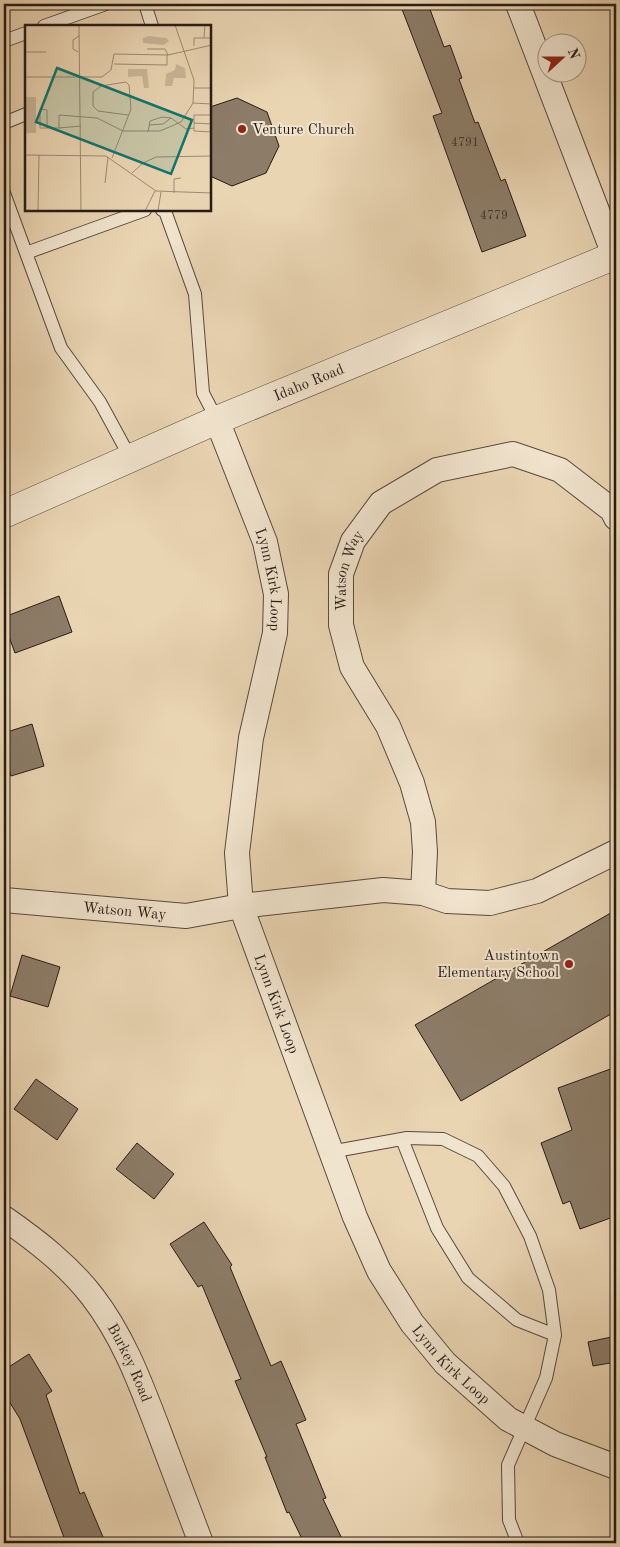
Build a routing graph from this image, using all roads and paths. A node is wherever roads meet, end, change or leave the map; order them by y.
1 (106, 4) edge
2 (145, 4) edge
3 (518, 4) edge
4 (47, 25) edge
5 (152, 25) edge
6 (25, 33) edge
7 (4, 41) edge
8 (25, 114) edge
9 (4, 123) edge
10 (4, 192) edge
11 (142, 211) edge
12 (164, 211) edge
13 (26, 253) junction
14 (615, 257) edge
15 (217, 420) junction
16 (131, 459) junction
17 (4, 514) edge
18 (616, 518) edge
19 (616, 852) edge
20 (423, 893) junction
21 (4, 900) edge
22 (241, 906) junction
23 (402, 1139) junction
24 (330, 1152) junction
25 (4, 1218) edge
26 (556, 1335) junction
27 (523, 1427) junction
28 (616, 1468) edge
29 (202, 1543) edge
30 (518, 1543) edge

1 - 4 lane
2 - 5 lane
3 - 14 street
6 - 7 lane
8 - 9 lane
10 - 13 lane
11 - 13 lane
12 - 15 lane
13 - 16 lane
14 - 15 street, Idaho Road
15 - 16 street, Idaho Road
15 - 22 street, Lynn Kirk Loop
16 - 17 street, Idaho Road
18 - 20 street, Watson Way
19 - 20 street, Watson Way
20 - 22 street, Watson Way
21 - 22 street, Watson Way
22 - 24 street, Lynn Kirk Loop
23 - 24 lane
23 - 26 lane
23 - 26 lane
24 - 27 street, Lynn Kirk Loop
25 - 29 street, Burkey Road
26 - 27 lane
27 - 28 street, Lynn Kirk Loop
27 - 30 lane

